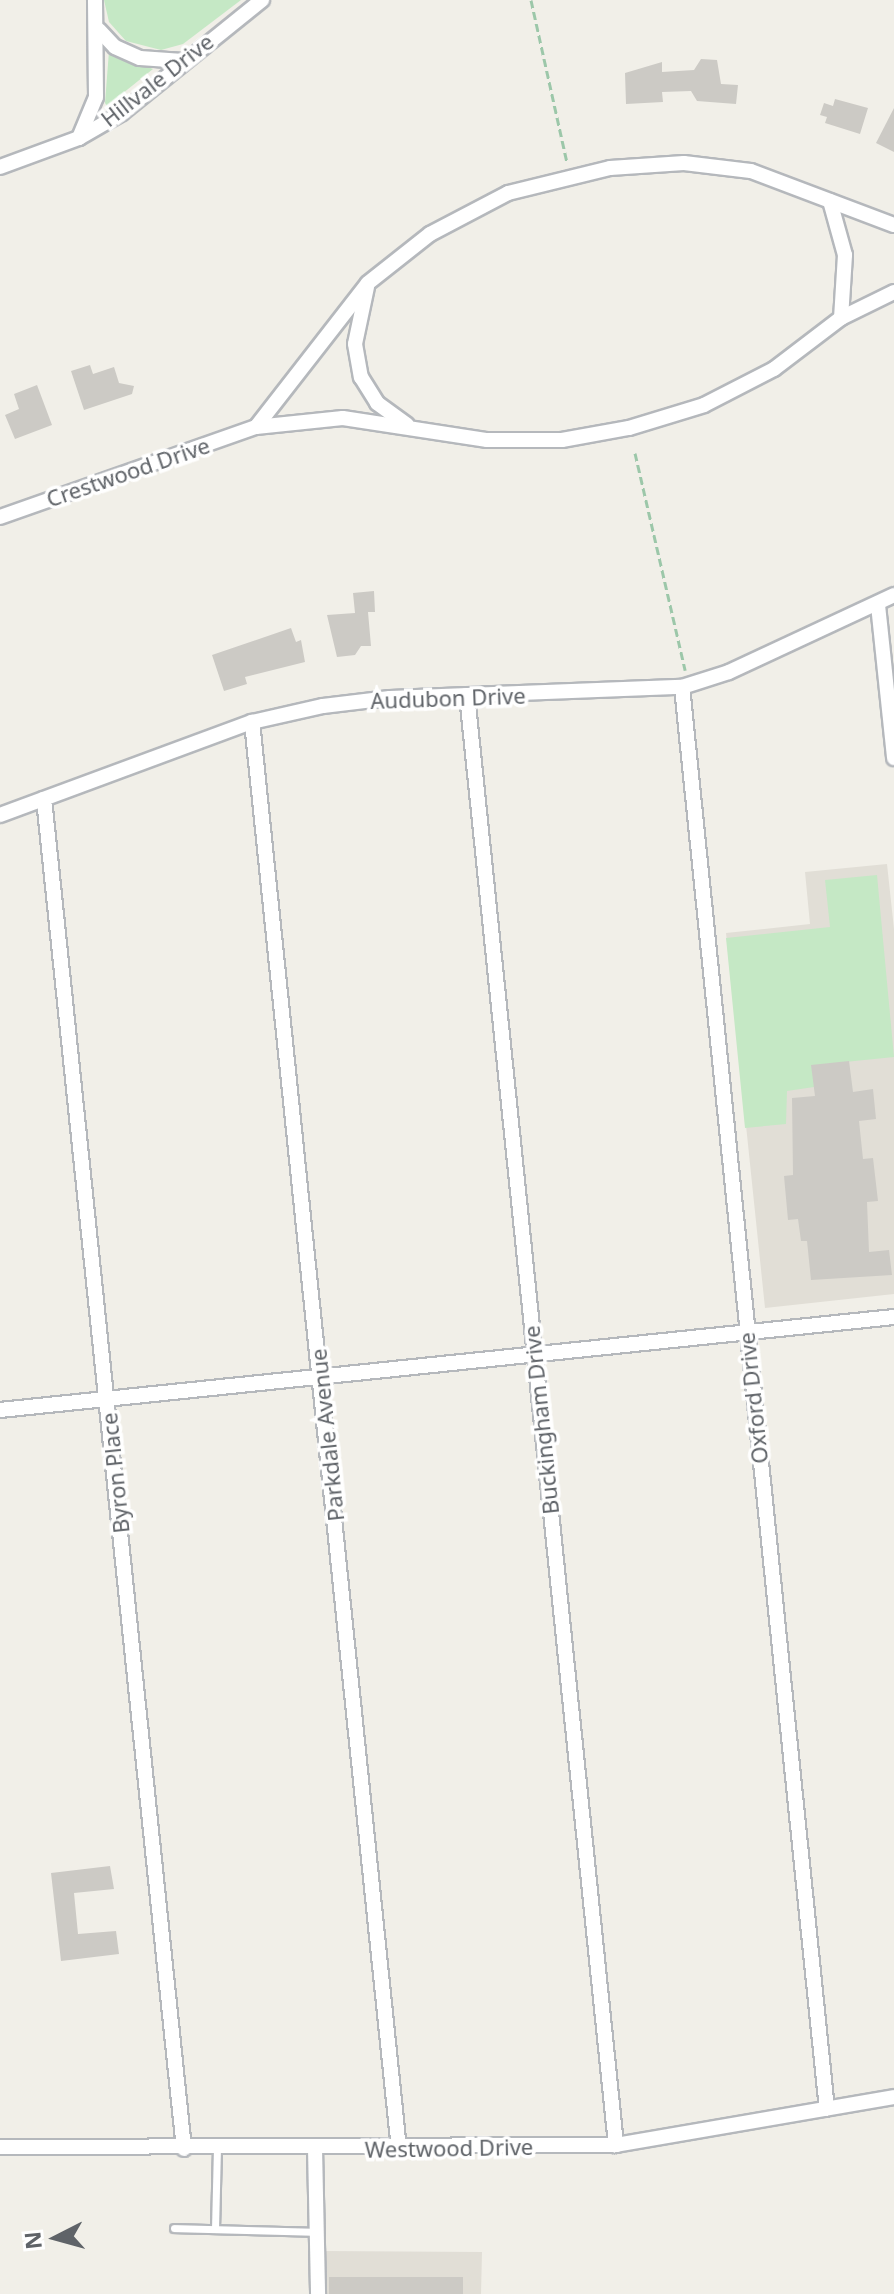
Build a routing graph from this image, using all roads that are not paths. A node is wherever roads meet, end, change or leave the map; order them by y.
1 (95, 0) edge
2 (262, 0) edge
3 (99, 30) junction
4 (183, 61) junction
5 (79, 138) junction
6 (0, 167) edge
7 (830, 201) junction
8 (894, 225) edge
9 (368, 283) junction
10 (894, 292) edge
11 (841, 318) junction
12 (256, 427) junction
13 (410, 427) junction
14 (0, 517) edge
15 (894, 595) edge
16 (878, 605) junction
17 (685, 686) junction
18 (467, 695) junction
19 (252, 722) junction
20 (894, 758) edge
21 (44, 799) junction
22 (0, 815) edge
23 (894, 1317) edge
24 (746, 1333) junction
25 (534, 1356) junction
26 (321, 1378) junction
27 (108, 1401) junction
28 (0, 1410) edge
29 (894, 2097) edge
30 (827, 2109) junction
31 (616, 2145) junction
32 (0, 2147) edge
33 (315, 2148) junction
34 (184, 2149) junction
35 (217, 2149) junction
36 (399, 2149) junction
37 (174, 2228) dead end
38 (215, 2229) junction
39 (318, 2232) junction
40 (318, 2294) edge

1 - 3 street
2 - 4 street, Hillvale Drive
3 - 4 street
3 - 5 street
4 - 5 street, Hillvale Drive
5 - 6 street, Hillvale Drive
7 - 8 street
7 - 9 street
7 - 11 street
9 - 12 street
9 - 13 street, Crestwood Drive
10 - 11 street, Crestwood Drive
11 - 13 street, Crestwood Drive
12 - 13 street, Crestwood Drive
12 - 14 street, Crestwood Drive
15 - 16 street, Audubon Drive
16 - 17 street, Audubon Drive
16 - 20 street
17 - 18 street, Audubon Drive
17 - 24 street, Oxford Drive
18 - 19 street, Audubon Drive
18 - 25 street, Buckingham Drive
19 - 21 street, Audubon Drive
19 - 26 street, Parkdale Avenue
21 - 22 street, Audubon Drive
21 - 27 street, Byron Place
23 - 24 street
24 - 25 street
24 - 30 street, Oxford Drive
25 - 26 street
25 - 31 street, Buckingham Drive
26 - 27 street
26 - 36 street, Parkdale Avenue
27 - 28 street
27 - 34 street, Byron Place
29 - 30 street, Westwood Drive
30 - 31 street, Westwood Drive
31 - 36 street, Westwood Drive
32 - 34 street, Westwood Drive
33 - 35 street, Westwood Drive
33 - 36 street, Westwood Drive
33 - 39 street
34 - 35 street, Westwood Drive
35 - 38 lane
37 - 38 lane
38 - 39 lane
39 - 40 street

